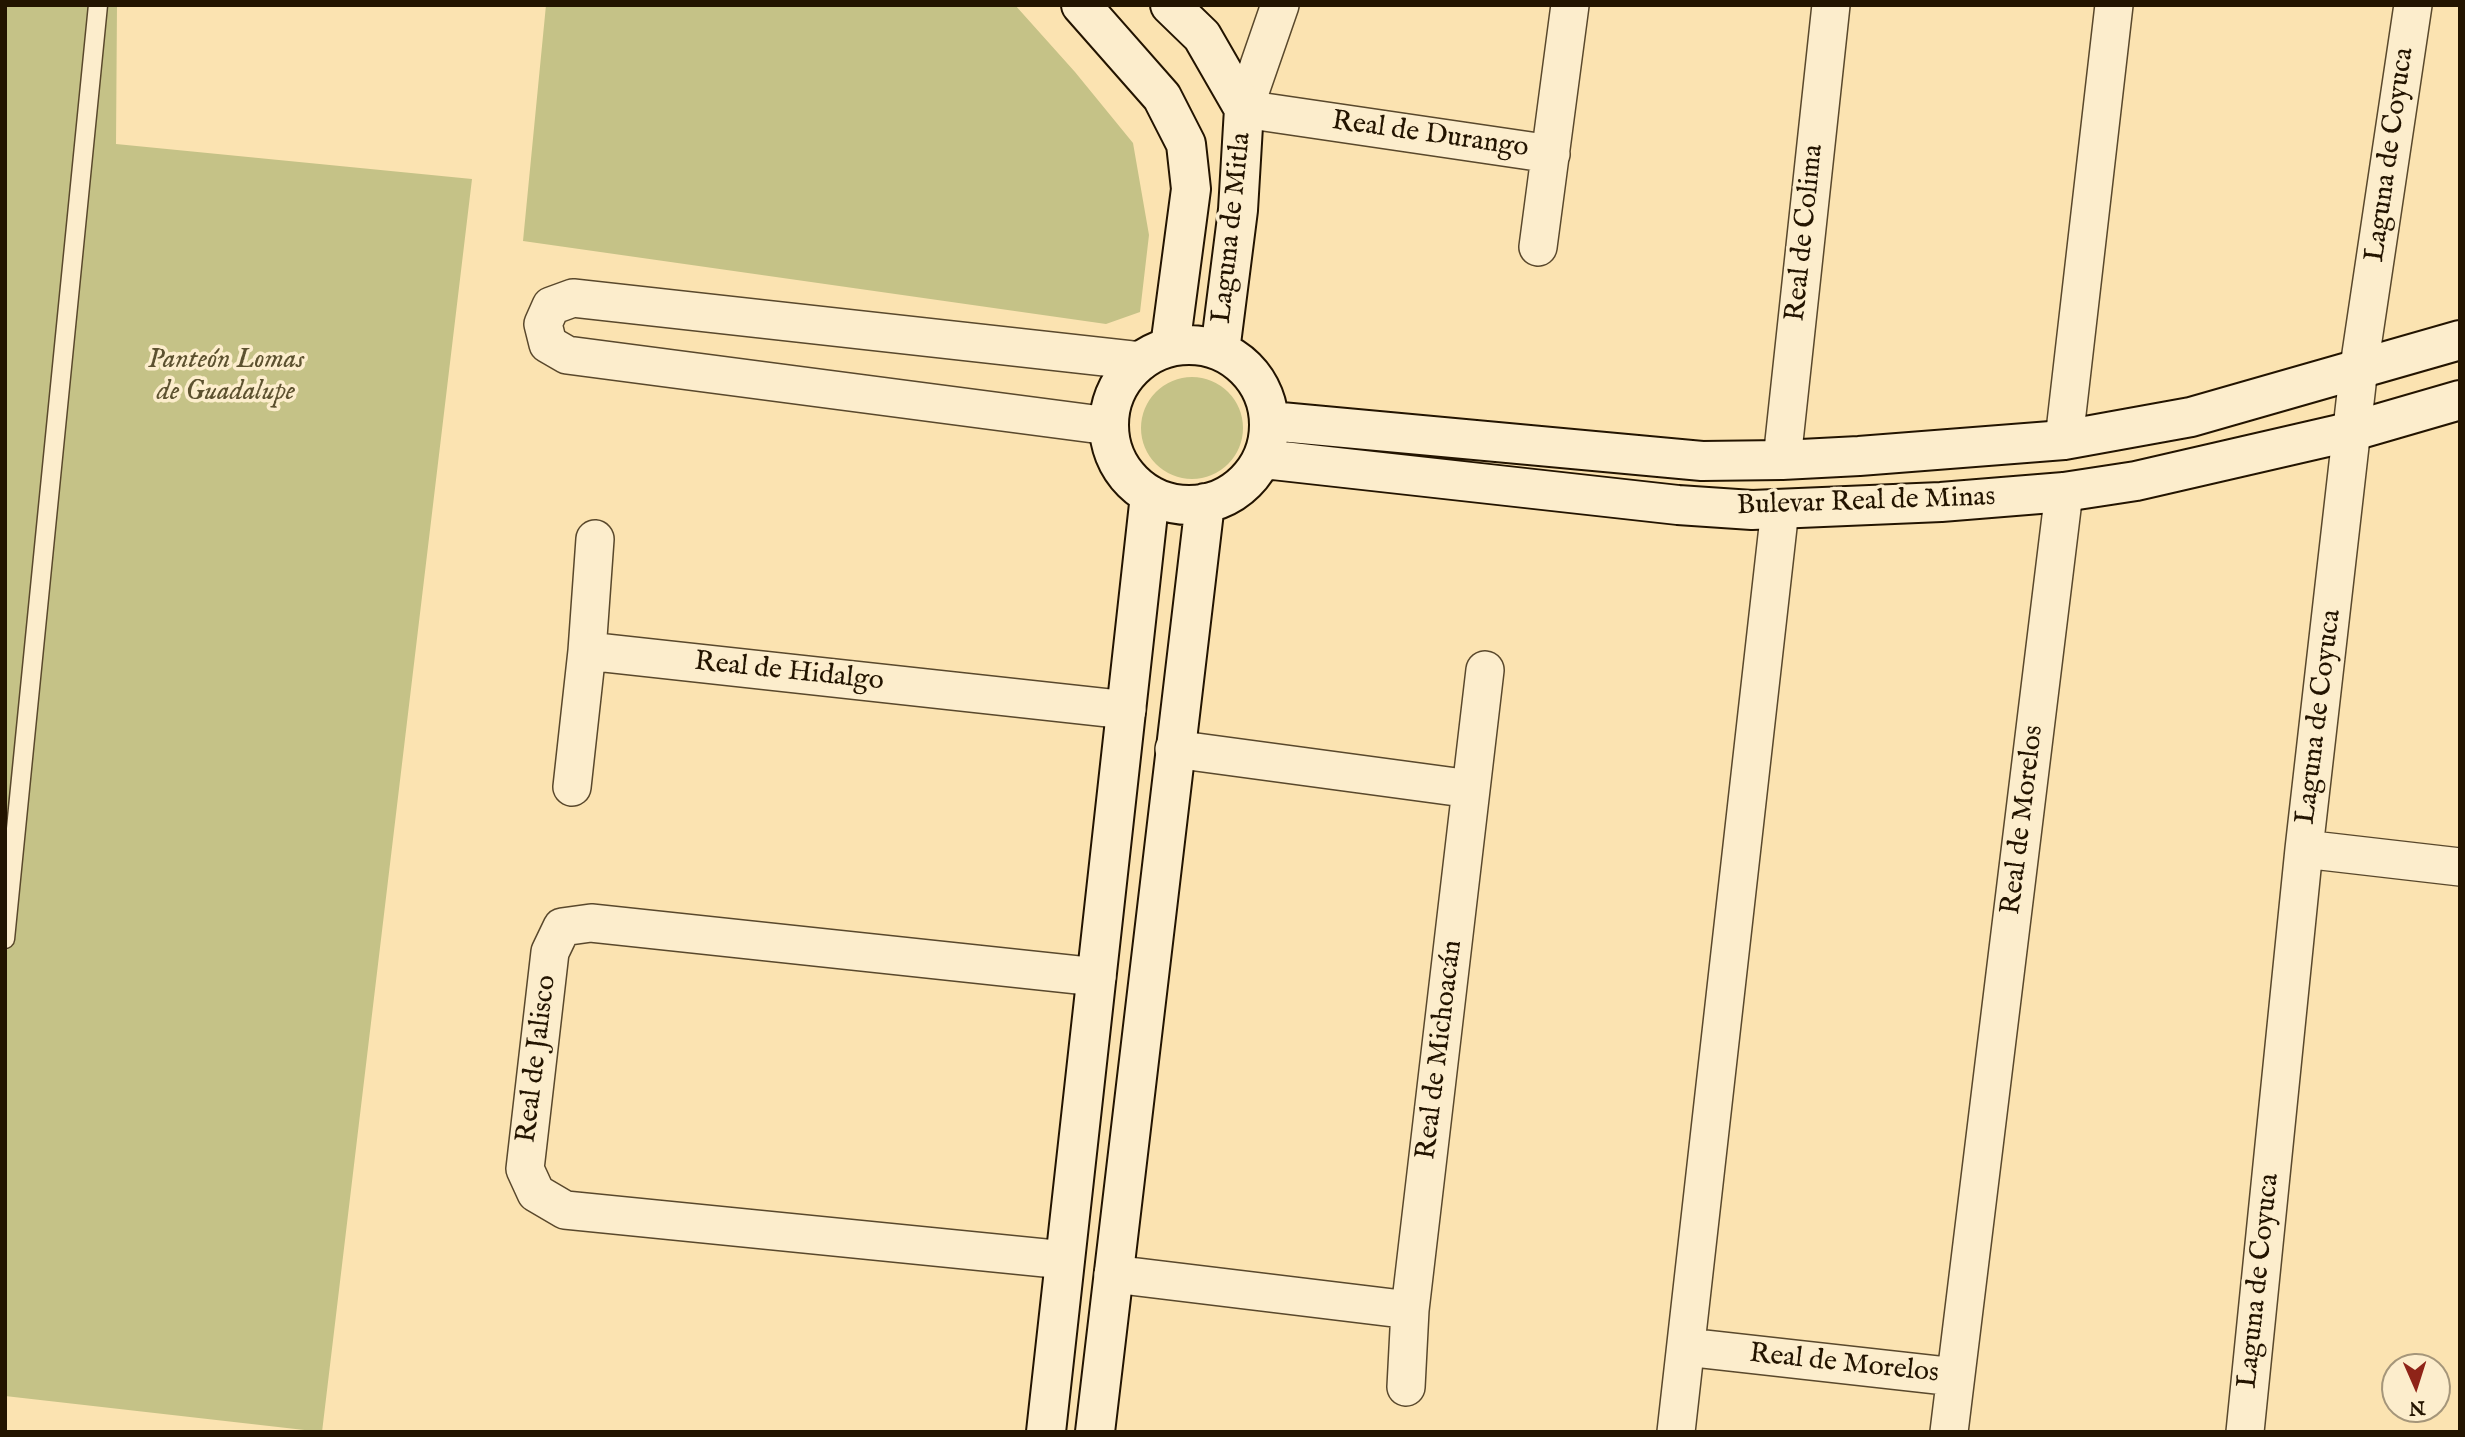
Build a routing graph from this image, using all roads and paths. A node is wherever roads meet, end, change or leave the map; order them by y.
1 (98, 5) edge
2 (1170, 5) edge
3 (1280, 5) edge
4 (1570, 5) edge
5 (1830, 5) edge
6 (2114, 5) edge
7 (2413, 5) edge
8 (1083, 6) edge
9 (1244, 109) junction
10 (1551, 154) junction
11 (1538, 247) dead end
12 (2460, 340) edge
13 (1220, 351) junction
14 (1155, 354) junction
15 (2359, 367) junction
16 (2460, 400) edge
17 (1270, 421) junction
18 (1109, 426) junction
19 (2353, 430) junction
20 (2064, 440) junction
21 (1264, 459) junction
22 (1782, 460) junction
23 (2064, 492) junction
24 (1150, 495) junction
25 (1205, 503) junction
26 (1780, 509) junction
27 (595, 539) dead end
28 (587, 651) junction
29 (1485, 670) dead end
30 (1127, 710) junction
31 (1174, 749) junction
32 (572, 787) dead end
33 (1471, 789) junction
34 (2304, 849) junction
35 (2460, 867) edge
36 (5, 939) edge
37 (1097, 977) junction
38 (1065, 1260) junction
39 (1113, 1274) junction
40 (1410, 1310) junction
41 (1686, 1347) junction
42 (1955, 1377) junction
43 (1406, 1387) dead end
44 (1046, 1432) edge
45 (1095, 1432) edge
46 (1676, 1432) edge
47 (1950, 1432) edge
48 (2245, 1432) edge

1 - 36 lane
2 - 9 street, Laguna de Mitla
3 - 9 street
4 - 10 street, Real de Durango
5 - 22 street, Real de Colima
6 - 20 street
7 - 15 street, Laguna de Coyuca
8 - 14 street, Laguna de Mitla
9 - 10 street, Real de Durango
9 - 13 street, Laguna de Mitla
10 - 11 street
12 - 15 street, Bulevar Real de Minas
13 - 14 street
13 - 17 street
14 - 18 street
14 - 18 street
15 - 19 street, Laguna de Coyuca
15 - 20 street, Bulevar Real de Minas
16 - 19 street, Bulevar Real de Minas
17 - 21 street
17 - 22 street, Bulevar Real de Minas
18 - 24 street
19 - 23 street, Bulevar Real de Minas
19 - 34 street, Laguna de Coyuca
20 - 22 street, Bulevar Real de Minas
21 - 25 street
21 - 26 street, Bulevar Real de Minas
23 - 26 street, Bulevar Real de Minas
23 - 42 street, Real de Morelos
24 - 25 street
24 - 30 street
25 - 31 street
26 - 41 street
27 - 28 street
28 - 30 street, Real de Hidalgo
28 - 32 street
29 - 33 street, Real de Michoacán
30 - 37 street
31 - 33 street
31 - 39 street
33 - 40 street, Real de Michoacán
34 - 35 street
34 - 48 street, Laguna de Coyuca
37 - 38 street
37 - 38 street, Real de Jalisco
38 - 44 street
39 - 40 street
39 - 45 street
40 - 43 street, Real de Michoacán
41 - 42 street, Real de Morelos
41 - 46 street
42 - 47 street

